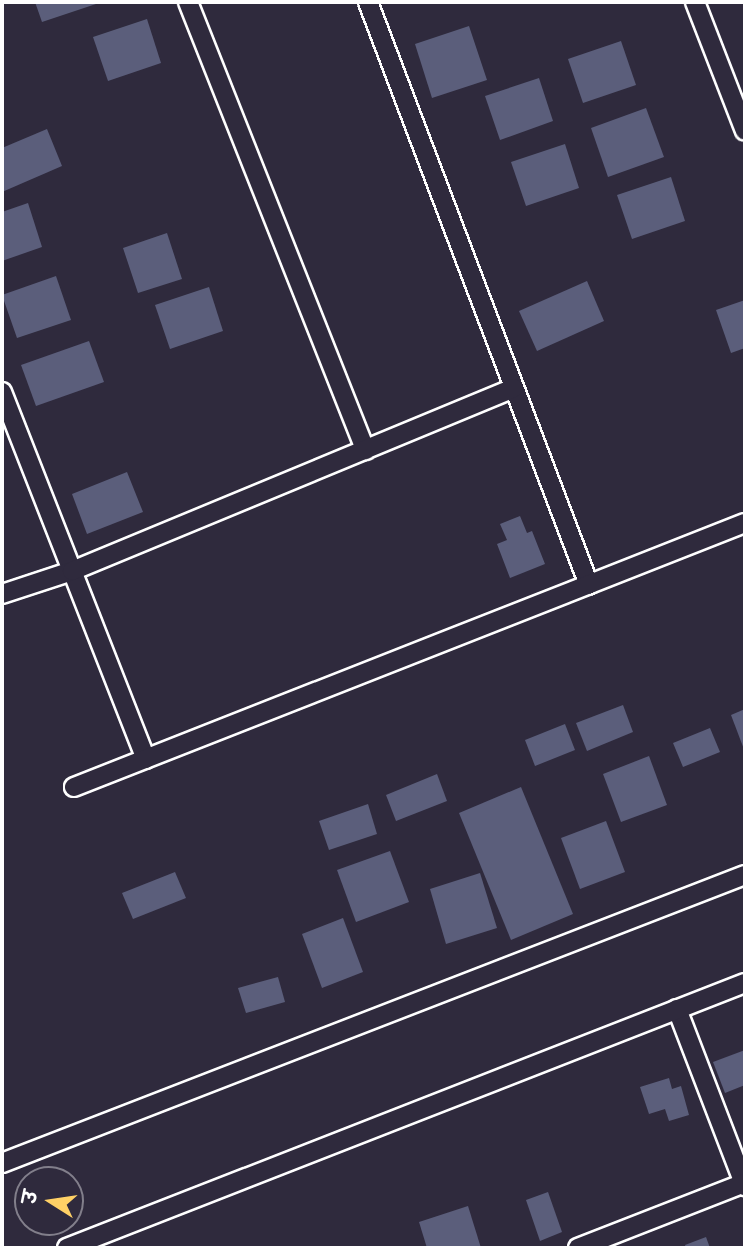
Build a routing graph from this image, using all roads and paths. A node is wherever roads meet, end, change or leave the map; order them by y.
1 (188, 2) edge
2 (368, 2) edge
3 (695, 2) edge
4 (745, 131) edge
5 (514, 388) junction
6 (2, 392) edge
7 (365, 450) junction
8 (745, 523) edge
9 (72, 571) junction
10 (589, 585) junction
11 (2, 594) edge
12 (146, 759) junction
13 (74, 787) dead end
14 (745, 876) edge
15 (745, 983) edge
16 (677, 1009) junction
17 (2, 1163) edge
18 (745, 1184) edge
19 (67, 1248) edge
20 (578, 1248) edge

1 - 7 street
2 - 5 street
3 - 4 street
5 - 7 street
5 - 10 street
6 - 9 street
7 - 9 street
8 - 10 street
9 - 11 street
9 - 12 street
10 - 12 street
12 - 13 street
14 - 17 street
15 - 16 street
16 - 18 street
16 - 19 street
18 - 20 street

